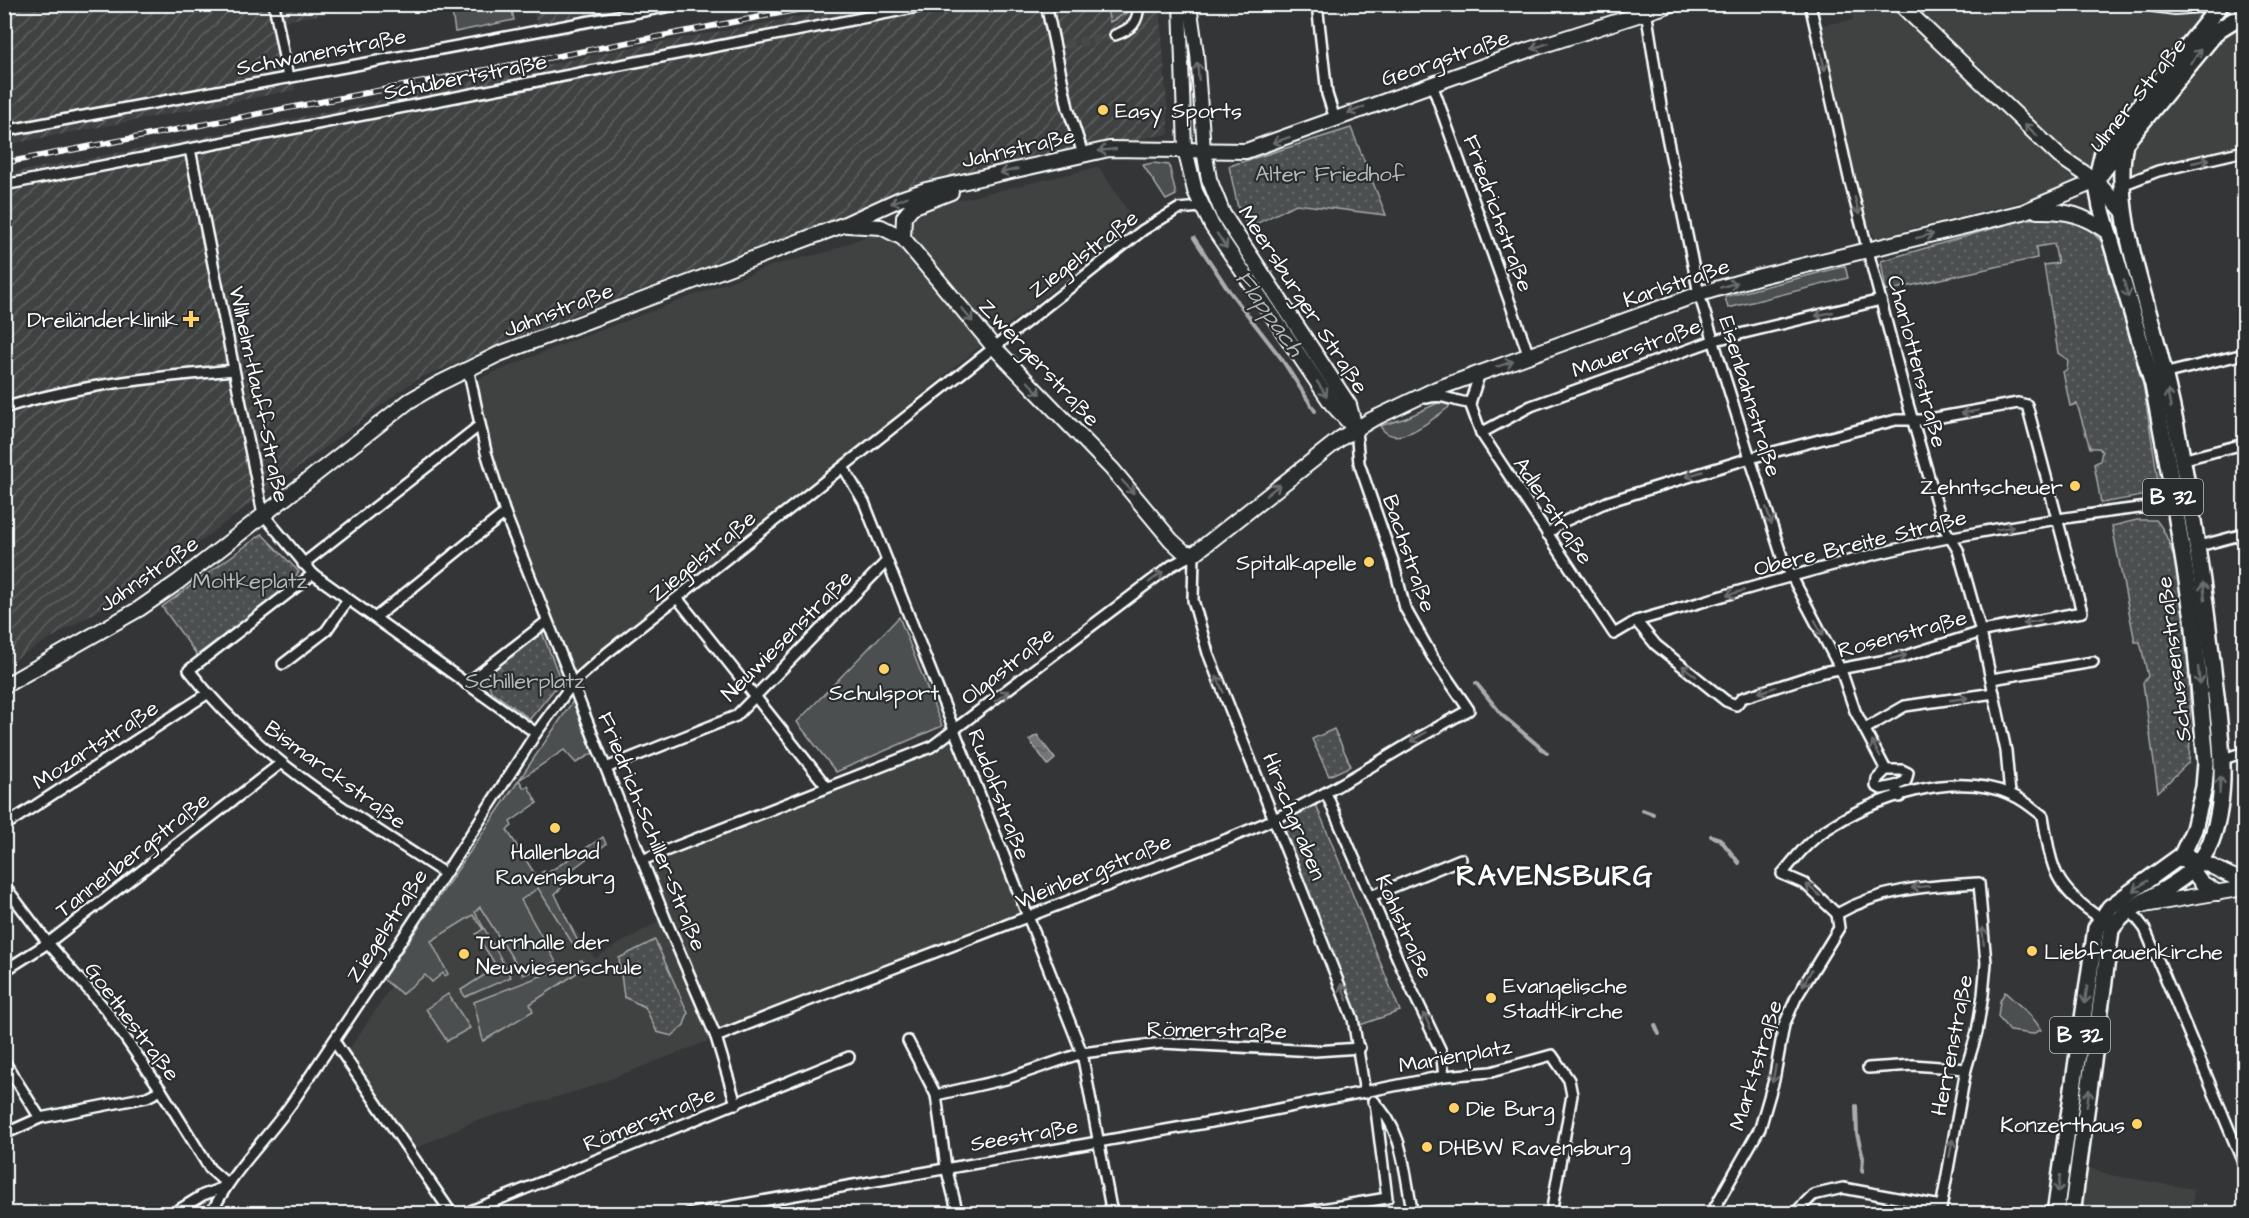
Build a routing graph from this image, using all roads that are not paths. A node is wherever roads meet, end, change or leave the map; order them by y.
1 (274, 4) edge
2 (681, 4) edge
3 (934, 4) edge
4 (1046, 4) edge
5 (1139, 4) edge
6 (1180, 4) edge
7 (1190, 4) edge
8 (1317, 4) edge
9 (1672, 4) edge
10 (1810, 4) edge
11 (1900, 4) edge
12 (2153, 4) edge
13 (2214, 4) edge
14 (2221, 4) edge
15 (1643, 7) edge
16 (2244, 18) edge
17 (1115, 35) tunnel mouth
18 (1065, 45) tunnel mouth
19 (1054, 46) junction
20 (288, 78) junction
21 (1432, 84) junction
22 (1335, 119) junction
23 (4, 131) edge
24 (2125, 143) junction
25 (190, 149) junction
26 (1185, 149) junction
27 (1204, 150) junction
28 (2244, 151) edge
29 (1083, 154) junction
30 (977, 178) junction
31 (2096, 181) junction
32 (4, 185) edge
33 (2122, 185) junction
34 (1201, 207) junction
35 (2023, 212) junction
36 (2124, 212) junction
37 (843, 225) junction
38 (2109, 233) junction
39 (903, 238) junction
40 (1868, 250) junction
41 (1699, 294) junction
42 (1881, 300) junction
43 (1715, 340) junction
44 (993, 346) junction
45 (2244, 354) edge
46 (1529, 356) junction
47 (468, 368) junction
48 (234, 370) junction
49 (1480, 373) junction
50 (2157, 375) junction
51 (1470, 403) junction
52 (1401, 405) junction
53 (4, 408) edge
54 (1912, 420) junction
55 (479, 426) junction
56 (1356, 430) junction
57 (1481, 433) junction
58 (2244, 444) edge
59 (1750, 458) junction
60 (2189, 458) dead end
61 (843, 467) junction
62 (2186, 489) junction
63 (2174, 504) junction
64 (505, 513) junction
65 (263, 514) junction
66 (2058, 519) junction
67 (1547, 534) junction
68 (2244, 534) edge
69 (1952, 537) junction
70 (2203, 545) junction
71 (1194, 554) junction
72 (887, 561) junction
73 (303, 564) junction
74 (313, 574) junction
75 (1791, 576) junction
76 (678, 599) junction
77 (348, 600) junction
78 (376, 617) junction
79 (1636, 621) junction
80 (546, 622) junction
81 (1981, 632) junction
82 (1614, 634) joint
83 (2093, 662) dead end
84 (283, 664) dead end
85 (1841, 670) junction
86 (1992, 679) junction
87 (573, 683) junction
88 (466, 684) junction
89 (4, 686) edge
90 (207, 693) junction
91 (1994, 693) junction
92 (756, 697) junction
93 (1469, 710) joint
94 (1865, 729) junction
95 (955, 732) junction
96 (536, 734) junction
97 (2244, 752) edge
98 (2221, 760) junction
99 (280, 764) junction
100 (606, 768) junction
101 (1886, 770) junction
102 (1895, 786) junction
103 (827, 787) junction
104 (1326, 793) junction
105 (2010, 794) junction
106 (1900, 797) junction
107 (1274, 819) junction
108 (4, 826) edge
109 (2182, 855) junction
110 (1461, 859) dead end
111 (642, 860) junction
112 (2196, 865) junction
113 (444, 873) junction
114 (2244, 881) edge
115 (4, 885) edge
116 (2244, 888) edge
117 (2218, 893) junction
118 (1371, 896) junction
119 (2135, 908) junction
120 (1837, 914) junction
121 (1026, 918) junction
122 (2107, 922) junction
123 (48, 944) junction
124 (4, 971) edge
125 (716, 1037) junction
126 (334, 1041) junction
127 (908, 1041) dead end
128 (1360, 1048) junction
129 (1082, 1053) junction
130 (849, 1057) dead end
131 (4, 1061) edge
132 (1868, 1068) dead end
133 (1966, 1070) junction
134 (1444, 1076) junction
135 (161, 1090) junction
136 (1365, 1093) junction
137 (936, 1095) junction
138 (1375, 1102) junction
139 (736, 1104) junction
140 (40, 1118) junction
141 (4, 1134) edge
142 (1097, 1141) junction
143 (2244, 1165) edge
144 (946, 1167) junction
145 (224, 1186) junction
146 (1941, 1210) edge
147 (172, 1214) edge
148 (210, 1214) edge
149 (452, 1214) edge
150 (463, 1214) edge
151 (688, 1214) edge
152 (958, 1214) edge
153 (1112, 1214) edge
154 (1292, 1214) edge
155 (1413, 1214) edge
156 (1551, 1214) edge
157 (1711, 1214) edge
158 (1794, 1214) edge
159 (2055, 1214) edge
160 (2072, 1214) edge

1 - 20 street
2 - 20 street, Schwanenstraße
3 - 25 street, Schubertstraße
4 - 19 street
5 - 17 street
6 - 26 street, Meersburger Straße
27 -> 7 street, Meersburger Straße
8 - 22 street
9 - 15 main road, Georgstraße
10 -> 40 street, Charlottenstraße
31 -> 11 main road, Schussenstraße
12 - 13 main road
14 - 31 main road, Ulmer Straße / B 32
15 -> 21 main road, Georgstraße
15 - 41 street, Eisenbahnstraße
24 -> 16 main road, Ulmer Straße
18 - 19 street
19 - 29 street
20 - 23 street, Schwanenstraße
21 -> 22 main road, Georgstraße
21 - 46 street, Friedrichstraße
22 -> 27 main road, Georgstraße
24 - 31 main road, Ulmer Straße
24 - 33 main road, Schussenstraße / B 32
25 - 32 street, Schubertstraße
25 - 48 street, Wilhelm-Hauff-Straße
26 - 27 main road, Jahnstraße
26 -> 29 main road, Jahnstraße
26 - 34 main road, Meersburger Straße
27 - 56 main road, Meersburger Straße
33 -> 28 street
29 -> 30 main road, Jahnstraße
30 -> 37 main road, Jahnstraße
30 - 39 main road
31 - 35 main road, Karlstraße
31 - 36 main road, Schussenstraße
31 - 38 main road, Schussenstraße / B 32
33 - 36 main road, Schussenstraße / B 32
34 - 44 street, Ziegelstraße
34 -> 56 main road, Meersburger Straße
35 - 38 main road, Karlstraße
40 -> 35 main road, Karlstraße
36 - 50 main road, Schussenstraße / B 32
37 - 39 main road, Zwergerstraße
37 - 47 main road, Jahnstraße
38 -> 50 main road, Schussenstraße / B 32
39 -> 44 main road, Zwergerstraße
41 -> 40 main road, Karlstraße
40 - 42 street, Charlottenstraße
41 - 43 street, Eisenbahnstraße
41 - 46 main road, Karlstraße
42 -> 43 street, Mauerstraße
42 - 54 street, Charlottenstraße
43 - 57 street, Mauerstraße
43 - 59 street, Eisenbahnstraße
44 - 61 street, Ziegelstraße
44 -> 71 main road, Zwergerstraße
45 - 50 street
49 -> 46 main road, Karlstraße
47 - 55 street, Friedrich-Schiller-Straße
47 - 65 main road, Jahnstraße
48 - 53 street
48 - 65 street, Wilhelm-Hauff-Straße
49 - 51 street
49 - 52 main road, Karlstraße
62 -> 50 main road, Schussenstraße / B 32
50 - 63 main road, Schussenstraße / B 32
51 - 52 street
51 - 57 street, Adlerstraße
52 - 56 main road, Karlstraße
54 - 59 street
66 -> 54 street
54 - 69 street, Charlottenstraße
55 - 64 street, Friedrich-Schiller-Straße
55 - 73 street
71 -> 56 main road, Olgastraße
56 - 93 street, Bachstraße
57 - 67 street, Adlerstraße
58 - 60 street
59 -> 67 street
59 -> 75 street, Eisenbahnstraße
61 - 72 street, Rudolfstraße
61 - 76 street, Ziegelstraße
62 - 63 street
62 - 70 main road, Schussenstraße / B 32
63 - 66 street, Obere Breite Straße
63 -> 109 main road, Schussenstraße / B 32
64 - 78 street
64 - 80 street, Friedrich-Schiller-Straße
65 - 73 street, Wilhelm-Hauff-Straße
65 - 89 main road, Jahnstraße
69 -> 66 street, Obere Breite Straße
66 -> 81 street, Rosenstraße
67 - 82 street, Adlerstraße
68 - 70 street
69 - 75 street, Obere Breite Straße
69 - 81 street, Charlottenstraße
98 -> 70 main road, Schussenstraße / B 32
95 -> 71 street, Olgastraße
107 -> 71 street, Hirschgraben
72 - 92 street, Neuwiesenstraße
72 - 95 street, Rudolfstraße
73 - 74 street, Wilhelm-Hauff-Straße
74 - 77 street, Wilhelm-Hauff-Straße
74 - 90 street, Bismarckstraße
75 -> 79 street, Obere Breite Straße
75 -> 85 street, Eisenbahnstraße
76 - 87 street, Ziegelstraße
76 - 92 street
77 - 78 street, Wilhelm-Hauff-Straße
77 - 84 street
78 - 88 street, Wilhelm-Hauff-Straße
79 - 82 street, Obere Breite Straße
85 -> 79 street, Rosenstraße
80 - 87 street, Friedrich-Schiller-Straße
80 - 88 street
85 -> 81 street, Rosenstraße
81 - 86 street, Charlottenstraße
83 - 86 street
85 - 94 street, Eisenbahnstraße
86 - 91 street, Charlottenstraße
87 - 96 street, Ziegelstraße
87 - 100 street, Friedrich-Schiller-Straße
88 - 96 street, Wilhelm-Hauff-Straße
90 - 99 street, Bismarckstraße
90 - 108 street, Mozartstraße
94 -> 91 street
91 - 105 street, Charlottenstraße
92 - 100 street, Neuwiesenstraße
92 - 103 street
93 -> 104 street, Weinbergstraße
101 -> 94 street, Eisenbahnstraße
95 - 103 street, Olgastraße
95 - 121 street, Rudolfstraße
96 - 113 street, Ziegelstraße
97 - 98 street
112 -> 98 main road, Schussenstraße / B 32
99 - 113 street, Bismarckstraße
99 - 123 street, Tannenbergstraße
100 - 111 street, Friedrich-Schiller-Straße
101 - 102 street, Eisenbahnstraße
101 - 102 street
102 - 106 street
103 - 111 street, Olgastraße
104 - 107 street, Weinbergstraße
104 - 118 street, Kohlstraße
105 - 106 street
105 - 122 street
120 -> 106 street
107 - 121 street, Weinbergstraße
128 -> 107 street, Hirschgraben
109 - 112 main road
109 -> 122 main road, Schussenstraße / B 32
110 - 118 street
111 - 125 street, Friedrich-Schiller-Straße
112 - 114 main road
112 - 117 main road
112 - 119 main road, Schussenstraße / B 32
113 - 126 street, Ziegelstraße
115 - 123 street, Goethestraße
116 - 117 main road
117 - 119 main road
134 -> 118 street, Kohlstraße
119 - 122 main road, Schussenstraße / B 32
119 - 143 street
133 -> 120 street, Herrenstraße
120 -> 157 street, Marktstraße
121 - 125 street, Weinbergstraße
121 - 129 street, Rudolfstraße
122 -> 159 main road, B 32
160 -> 122 main road, B 32
123 - 124 street, Tannenbergstraße
123 - 135 street, Goethestraße
125 - 139 street, Friedrich-Schiller-Straße
126 - 145 street, Ziegelstraße
126 - 149 street
127 - 137 street
128 - 129 street, Römerstraße
128 - 136 street, Hirschgraben
129 - 137 street, Römerstraße
129 - 142 street, Rudolfstraße
130 - 139 street, Römerstraße
131 - 140 street
132 - 133 street
146 -> 133 street, Herrenstraße
134 - 136 street, Marienplatz
134 - 156 street, Marienplatz
135 - 140 street
135 - 145 street, Goethestraße
136 - 138 street
136 - 142 street, Seestraße
137 - 144 street
138 - 154 street
138 - 155 street
139 - 150 street, Römerstraße
140 - 141 street
142 - 144 street, Seestraße
142 - 153 street, Rudolfstraße
144 - 151 street, Seestraße
144 - 152 street
145 - 147 street
145 - 148 street
146 - 158 street

